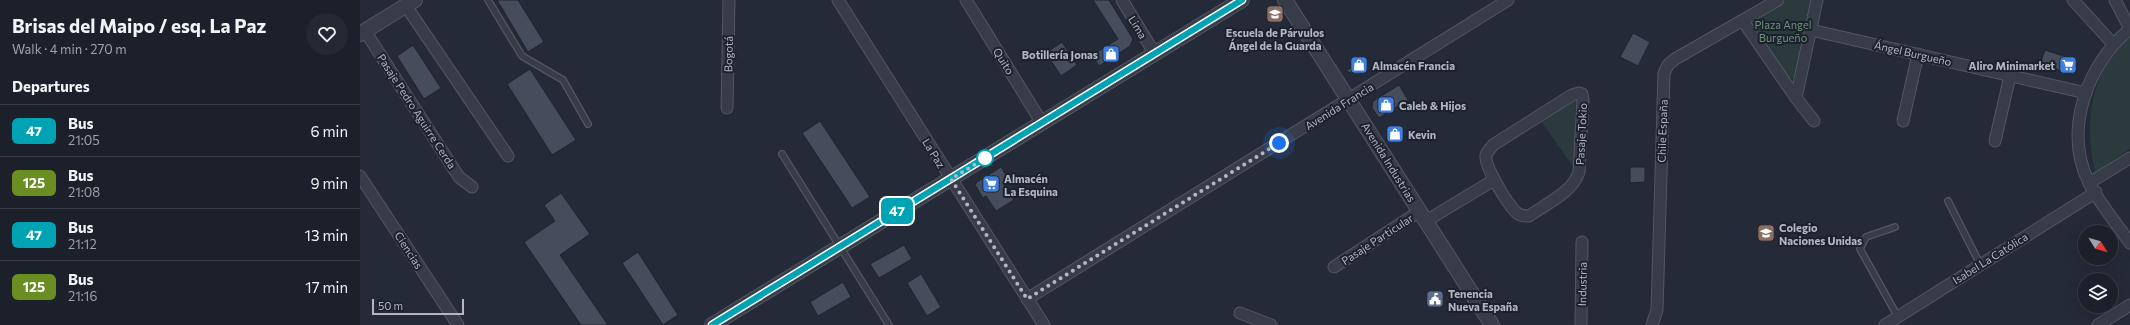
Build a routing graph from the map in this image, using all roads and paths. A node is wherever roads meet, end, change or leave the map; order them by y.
1 (488, 0) edge
2 (729, 0) edge
3 (838, 0) edge
4 (966, 0) edge
5 (1122, 0) edge
6 (1242, 0) edge
7 (1285, 0) edge
8 (1508, 0) edge
9 (1778, 0) edge
10 (1817, 0) edge
11 (2073, 0) edge
12 (2115, 0) edge
13 (411, 3) edge
14 (1743, 21) junction
15 (2130, 29) edge
16 (1811, 30) junction
17 (362, 33) edge
18 (2113, 44) junction
19 (1155, 54) junction
20 (1918, 54) junction
21 (2010, 76) junction
22 (2086, 93) junction
23 (1796, 98) junction
24 (1349, 100) junction
25 (727, 108) dead end
26 (1814, 121) dead end
27 (1903, 121) dead end
28 (1042, 123) junction
29 (588, 124) dead end
30 (1995, 141) dead end
31 (782, 154) dead end
32 (508, 156) dead end
33 (2130, 158) edge
34 (360, 176) edge
35 (951, 179) junction
36 (1494, 180) junction
37 (472, 187) dead end
38 (2092, 188) junction
39 (1948, 201) dead end
40 (1423, 216) junction
41 (1894, 227) dead end
42 (1582, 242) dead end
43 (2130, 243) edge
44 (840, 246) junction
45 (1980, 264) junction
46 (1334, 267) dead end
47 (1027, 299) junction
48 (2130, 305) edge
49 (1240, 313) dead end
50 (1898, 317) junction
51 (458, 325) edge
52 (712, 325) edge
53 (889, 325) edge
54 (1044, 325) edge
55 (1271, 325) edge
56 (1492, 325) edge
57 (1581, 325) edge
58 (1652, 325) edge
59 (1885, 325) edge
60 (2098, 325) edge

1 - 29 lane
2 - 25 street, Bogotá
3 - 35 street, La Paz
4 - 28 street, Quito
5 - 19 street, Lima
6 - 19 street
7 - 24 street, Avenida Industrias
8 - 24 street, Avenida Francia
9 - 14 street, Chile España
10 - 16 street
11 - 18 street
12 - 15 street
13 - 17 street
13 - 32 street
14 - 23 street
14 - 58 street, Chile España
15 - 18 street
16 - 20 street, Ángel Burgueño
16 - 23 street
17 - 37 street, Pasaje Pedro Aguirre Cerda
18 - 22 street
19 - 28 street
20 - 21 street, Ángel Burgueño
20 - 27 street
21 - 22 street, Ángel Burgueño
21 - 30 street
22 - 38 street
23 - 26 street
24 - 40 street, Avenida Industrias
24 - 47 street, Avenida Francia
28 - 35 street
31 - 44 lane
33 - 38 street, Isabel La Católica
34 - 51 street, Ciencias
35 - 44 street
35 - 47 street, La Paz
36 - 36 street, Pasaje Tokio
36 - 40 street
38 - 43 street
38 - 45 street, Isabel La Católica
39 - 45 lane
40 - 46 street, Pasaje Particular
40 - 56 street, Avenida Industrias
41 - 50 lane
42 - 57 street, Industria
44 - 52 street
44 - 53 lane
45 - 50 street, Isabel La Católica
47 - 54 street, La Paz
48 - 60 street
49 - 55 street
50 - 59 street, Isabel La Católica

